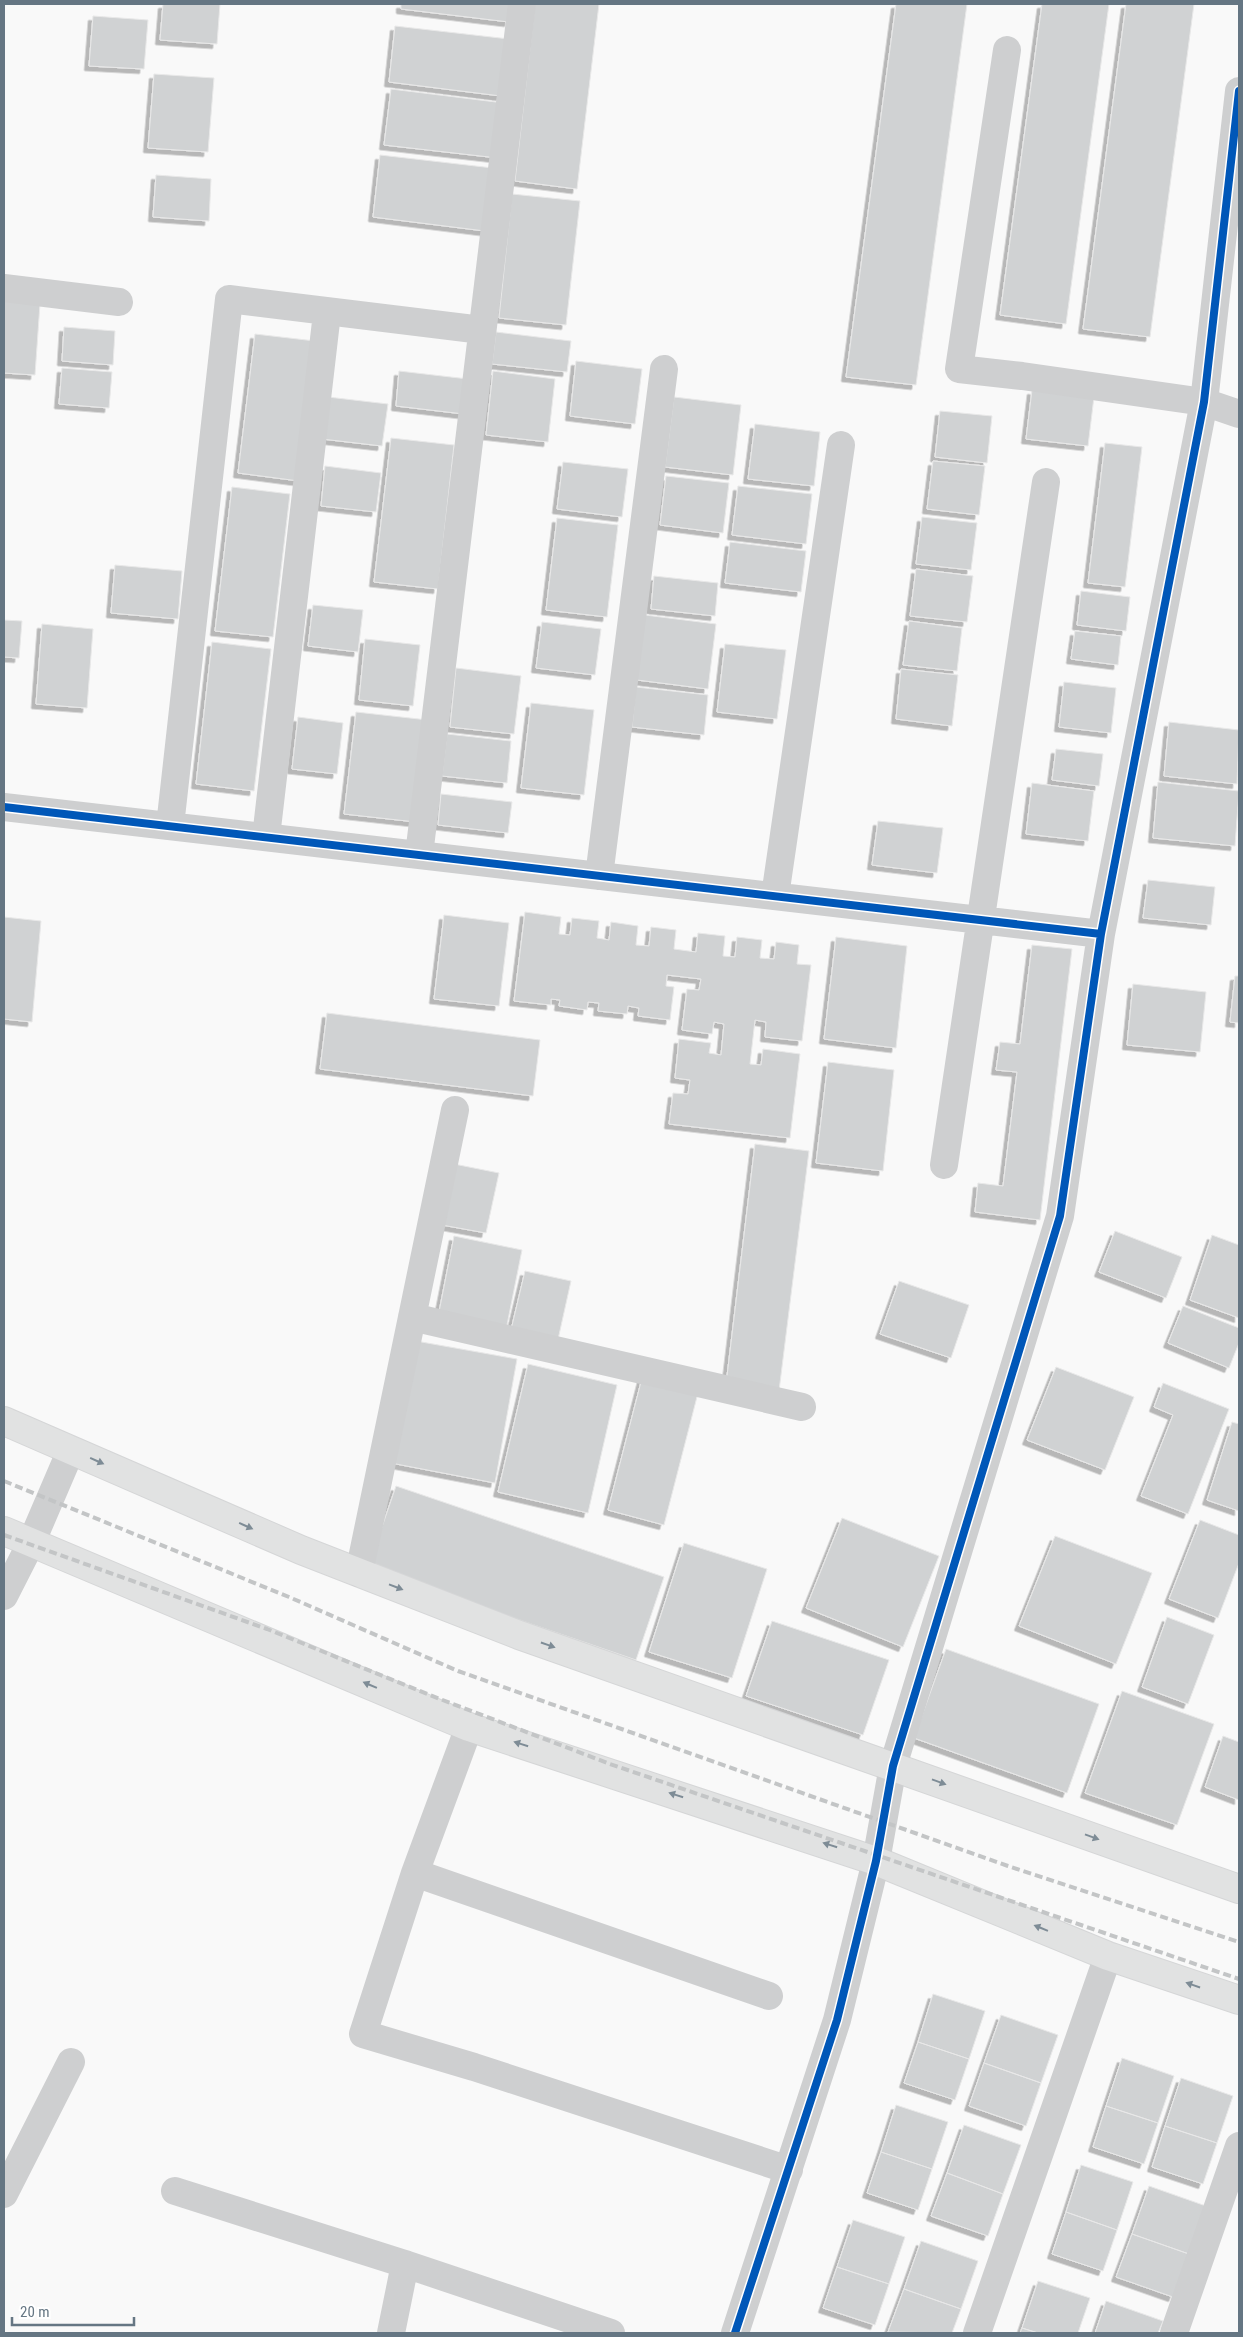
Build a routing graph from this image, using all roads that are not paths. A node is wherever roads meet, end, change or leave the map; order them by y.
1 (522, 4) edge
2 (1008, 50) dead end
3 (1239, 91) edge
4 (4, 288) edge
5 (119, 302) dead end
6 (326, 313) junction
7 (482, 330) junction
8 (664, 369) dead end
9 (1204, 402) junction
10 (1239, 414) edge
11 (841, 445) dead end
12 (1046, 482) dead end
13 (4, 807) edge
14 (170, 826) junction
15 (266, 837) junction
16 (419, 855) junction
17 (598, 876) junction
18 (775, 896) junction
19 (981, 922) junction
20 (1101, 934) junction
21 (455, 1110) dead end
22 (944, 1165) dead end
23 (412, 1318) junction
24 (802, 1407) dead end
25 (4, 1421) edge
26 (71, 1450) junction
27 (4, 1531) edge
28 (32, 1542) junction
29 (359, 1573) junction
30 (4, 1596) edge
31 (469, 1727) junction
32 (893, 1766) junction
33 (876, 1861) junction
34 (415, 1873) junction
35 (1239, 1889) edge
36 (1108, 1956) junction
37 (769, 1996) dead end
38 (1239, 2000) edge
39 (70, 2062) dead end
40 (1239, 2146) edge
41 (790, 2170) junction
42 (175, 2191) dead end
43 (4, 2194) edge
44 (405, 2264) junction
45 (391, 2333) edge
46 (611, 2333) edge
47 (735, 2333) edge
48 (977, 2333) edge
49 (1174, 2333) edge

1 - 7 street
2 - 9 street
3 - 9 street
4 - 5 street
6 - 7 street
6 - 14 street
6 - 15 street
7 - 16 street
8 - 17 street
9 - 10 street
9 - 20 street
11 - 18 street
12 - 19 street
13 - 14 street
14 - 15 street
15 - 16 street
16 - 17 street
17 - 18 street
18 - 19 street
19 - 20 street
19 - 22 street
20 - 32 street
21 - 23 street
23 - 24 street
23 - 29 street
25 - 26 main road
26 - 28 street
26 -> 29 main road
27 - 28 main road
28 - 30 street
31 -> 28 main road
29 -> 32 main road
33 -> 31 main road
31 - 34 street
32 - 33 street
32 -> 35 main road
36 -> 33 main road
33 - 41 street
34 - 37 street
34 - 41 street
38 -> 36 main road
36 - 48 street
39 - 43 street
40 - 49 street
41 - 47 street
42 - 44 street
44 - 45 street
44 - 46 street

